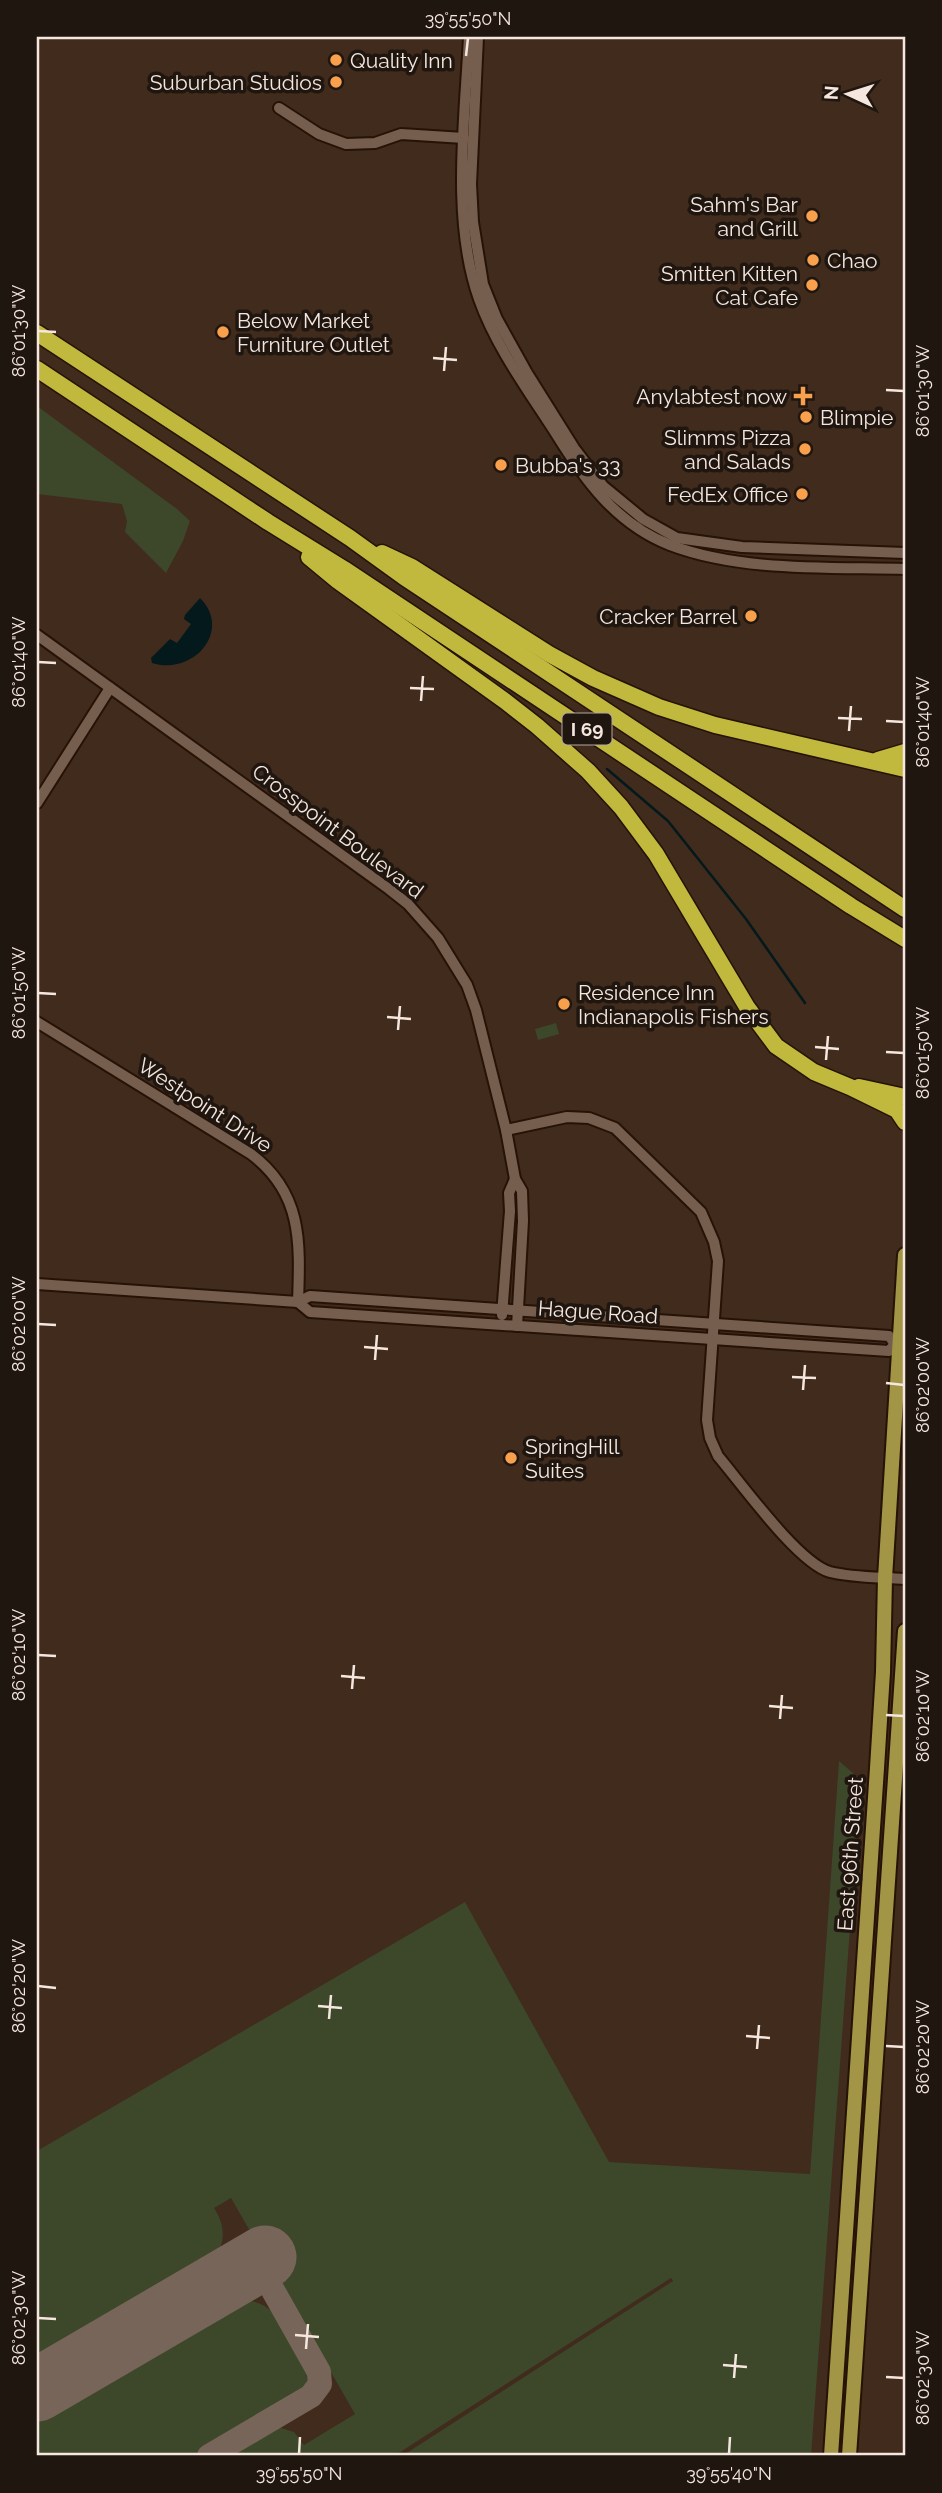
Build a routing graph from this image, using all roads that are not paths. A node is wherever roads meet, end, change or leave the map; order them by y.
1 (469, 37) edge
2 (478, 37) edge
3 (279, 108) dead end
4 (464, 138) junction
5 (37, 333) edge
6 (37, 369) edge
7 (268, 522) junction
8 (350, 538) junction
9 (905, 553) edge
10 (905, 569) edge
11 (37, 635) edge
12 (110, 688) junction
13 (905, 752) edge
14 (874, 761) junction
15 (905, 769) edge
16 (37, 803) edge
17 (905, 909) edge
18 (905, 939) edge
19 (37, 1022) edge
20 (850, 1087) junction
21 (905, 1097) edge
22 (905, 1122) edge
23 (506, 1130) junction
24 (515, 1180) junction
25 (905, 1255) edge
26 (37, 1283) edge
27 (299, 1302) junction
28 (503, 1309) junction
29 (518, 1310) junction
30 (714, 1324) junction
31 (501, 1325) junction
32 (517, 1326) junction
33 (713, 1339) junction
34 (900, 1344) edge
35 (885, 1578) junction
36 (905, 1580) edge
37 (905, 1631) edge
38 (883, 1672) junction
39 (898, 1734) junction
40 (868, 1908) junction
41 (879, 2017) junction
42 (831, 2456) edge
43 (849, 2456) edge

1 - 4 street
2 - 9 street
3 - 4 street
4 - 10 street
5 - 8 highway, I 69
6 - 7 highway, I 69
7 - 18 highway, I 69
7 - 20 highway
8 - 14 highway
8 - 17 highway, I 69
11 - 12 street, Crosspoint Boulevard
12 - 16 street
12 - 23 street, Crosspoint Boulevard
13 - 14 highway
14 - 15 highway
19 - 27 street, Westpoint Drive
20 - 21 highway
20 - 22 highway
23 - 24 street, Crosspoint Boulevard
23 - 30 street
24 - 28 street, Crosspoint Boulevard
24 - 29 street, Crosspoint Boulevard
25 - 34 main road, East 96th Street
26 - 27 street, Hague Road
27 - 28 street, Hague Road
27 - 31 street, Hague Road
28 - 29 street, Hague Road
28 - 31 street, Crosspoint Boulevard
29 - 30 street, Hague Road
29 - 32 street, Crosspoint Boulevard
30 - 33 street
30 - 34 street, Hague Road
31 - 32 street, Hague Road
32 - 33 street, Hague Road
33 - 34 street, Hague Road
33 - 35 street
34 - 35 main road, East 96th Street
35 - 36 street
35 - 38 main road, East 96th Street
37 - 39 main road, East 96th Street
38 - 39 main road
38 - 40 main road, East 96th Street
39 - 41 main road, East 96th Street
40 - 41 main road
40 - 42 main road, East 96th Street
41 - 43 main road, East 96th Street

